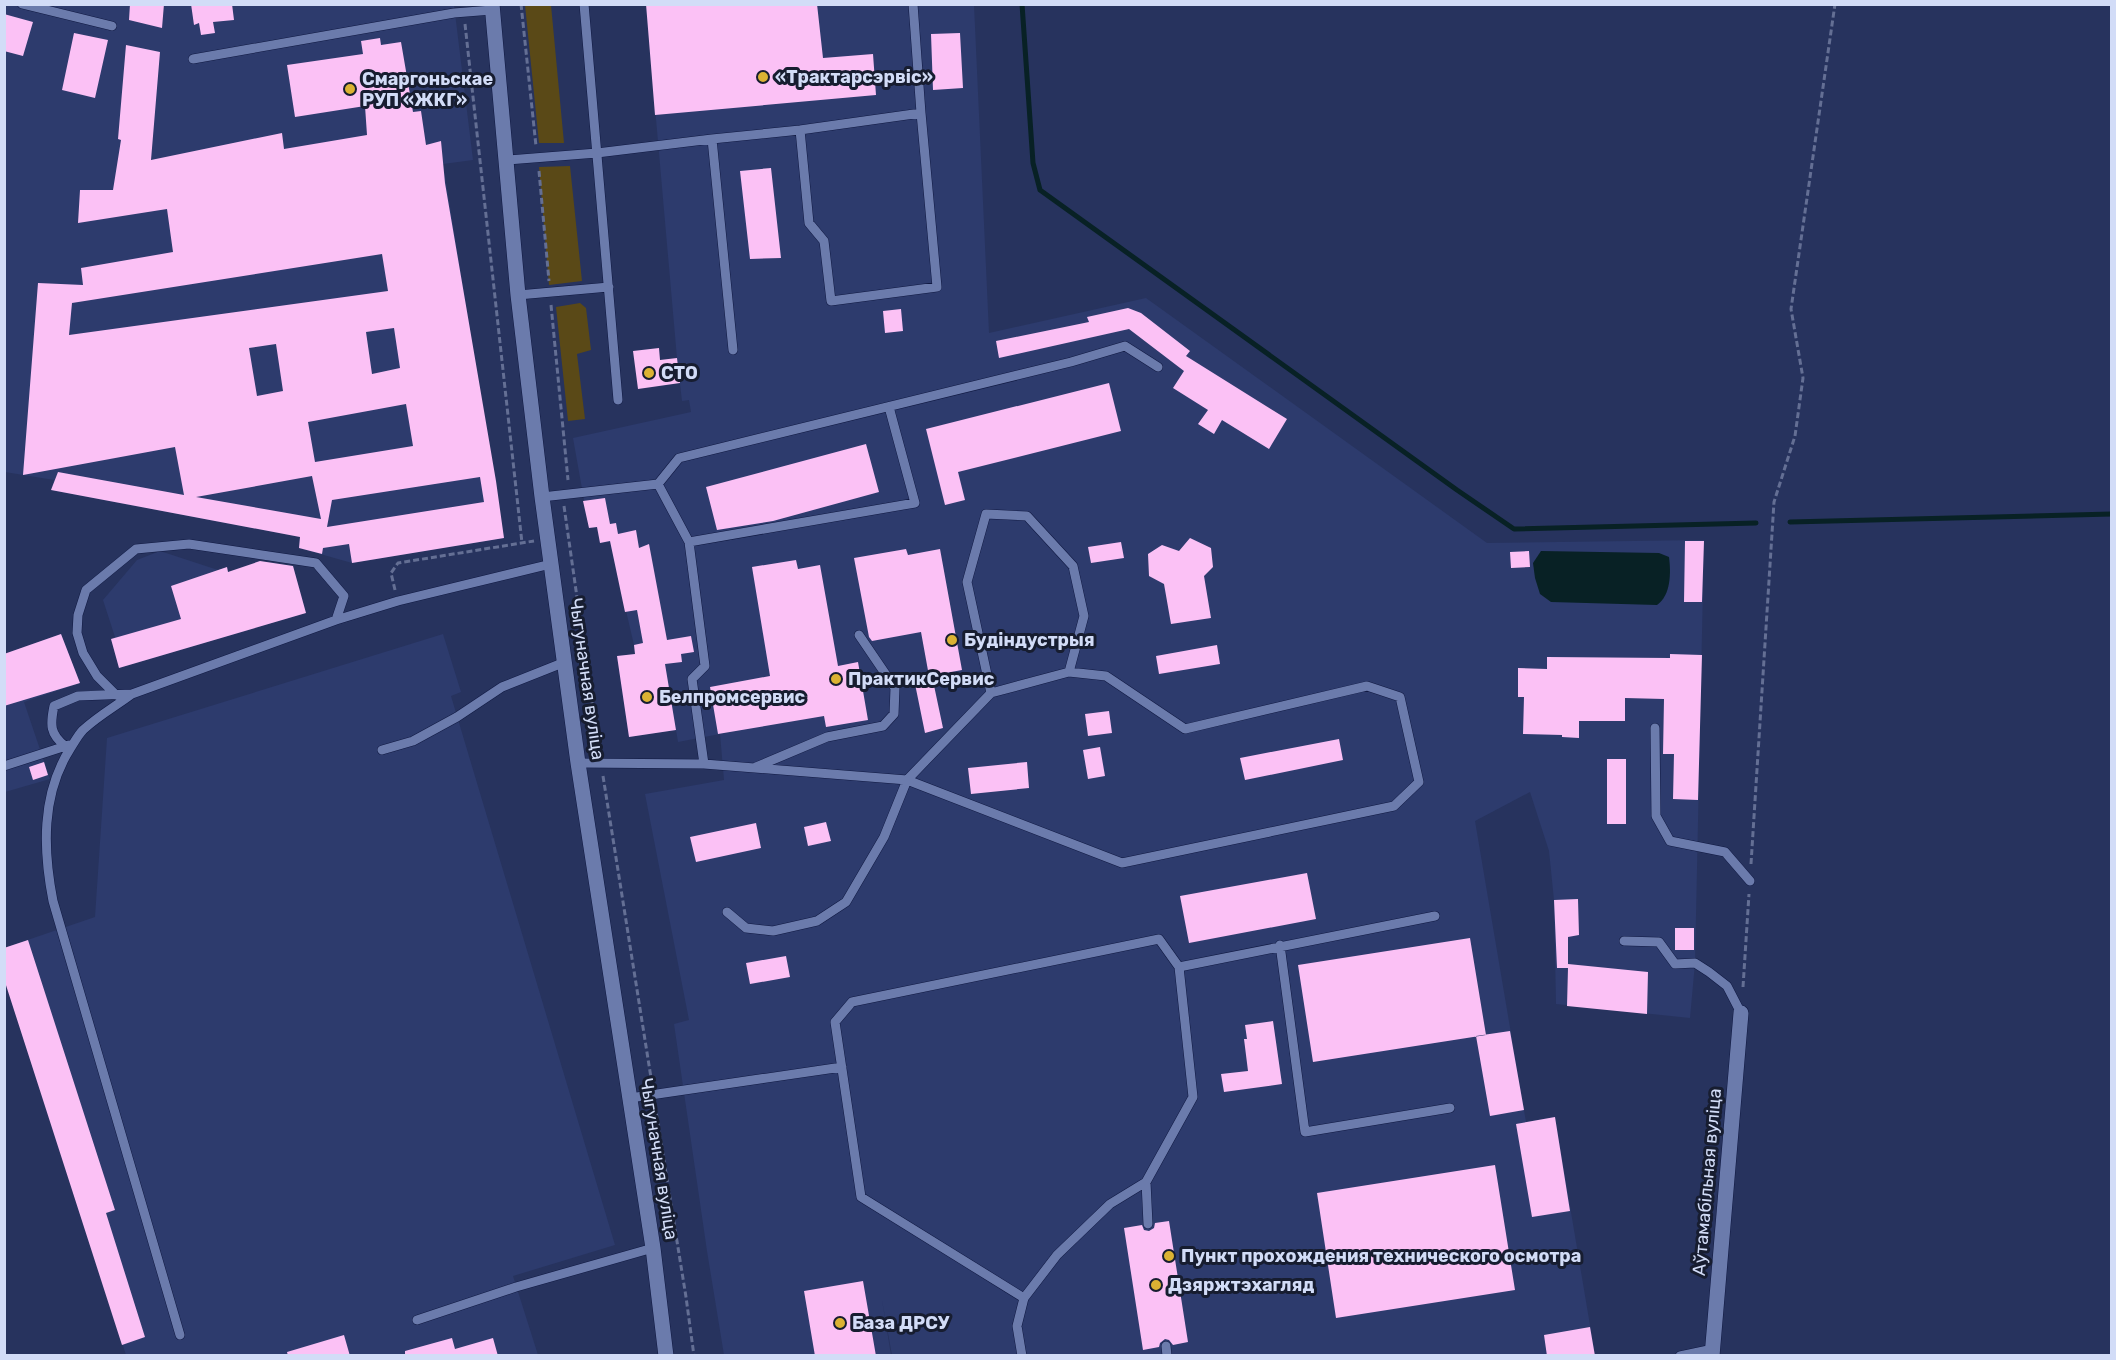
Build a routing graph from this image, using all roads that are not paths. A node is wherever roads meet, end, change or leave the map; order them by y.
1 (22, 4) edge
2 (584, 4) edge
3 (913, 4) edge
4 (492, 7) edge
5 (112, 26) dead end
6 (193, 59) dead end
7 (921, 113) junction
8 (800, 130) junction
9 (712, 139) junction
10 (597, 153) junction
11 (507, 160) junction
12 (609, 287) junction
13 (518, 295) junction
14 (732, 350) dead end
15 (1158, 367) dead end
16 (618, 400) dead end
17 (890, 407) junction
18 (658, 484) junction
19 (542, 497) junction
20 (689, 542) junction
21 (551, 564) junction
22 (336, 620) junction
23 (859, 635) dead end
24 (565, 662) junction
25 (1069, 672) junction
26 (991, 693) junction
27 (132, 694) junction
28 (116, 695) junction
29 (1655, 728) dead end
30 (70, 745) junction
31 (382, 750) dead end
32 (578, 763) junction
33 (704, 764) junction
34 (4, 766) edge
35 (754, 768) junction
36 (907, 780) junction
37 (1750, 881) road end
38 (726, 912) dead end
39 (1435, 916) dead end
40 (1624, 941) dead end
41 (1280, 945) junction
42 (1179, 967) junction
43 (1741, 1013) joint
44 (842, 1067) junction
45 (630, 1098) junction
46 (1450, 1108) dead end
47 (1146, 1182) junction
48 (1148, 1224) dead end
49 (653, 1248) junction
50 (1024, 1298) junction
51 (417, 1320) dead end
52 (180, 1335) dead end
53 (1712, 1352) edge
54 (666, 1356) edge
55 (1022, 1356) edge
56 (1680, 1356) edge

1 - 5 lane
2 - 10 lane
3 - 7 lane
4 - 6 lane
4 - 11 street, Чыгуначная вуліца
7 - 8 lane
7 - 8 lane
8 - 9 lane
9 - 10 lane
9 - 14 lane
10 - 11 lane
10 - 12 lane
11 - 13 street, Чыгуначная вуліца
12 - 13 lane
12 - 16 lane
13 - 19 street, Чыгуначная вуліца
15 - 17 lane
17 - 18 lane
17 - 20 lane
18 - 19 lane
18 - 20 lane
19 - 21 street, Чыгуначная вуліца
20 - 33 lane
21 - 22 lane
21 - 24 street, Чыгуначная вуліца
22 - 27 lane
22 - 28 lane
23 - 35 lane
24 - 31 lane
24 - 32 street, Чыгуначная вуліца
25 - 26 lane
25 - 26 lane
25 - 36 lane
26 - 36 lane
27 - 28 lane
27 - 30 lane
28 - 30 lane
29 - 37 lane
30 - 34 lane
30 - 52 lane
32 - 33 lane
32 - 45 street, Чыгуначная вуліца
33 - 35 lane
35 - 36 lane
36 - 38 lane
39 - 41 lane
40 - 43 lane
41 - 42 lane
41 - 46 lane
42 - 44 lane
42 - 47 lane
43 - 53 street, Аўтамабільная вуліца
44 - 45 lane
44 - 50 lane
45 - 49 street, Чыгуначная вуліца
47 - 48 lane
47 - 50 lane
49 - 51 lane
49 - 54 street, Чыгуначная вуліца
50 - 55 lane
53 - 56 lane

